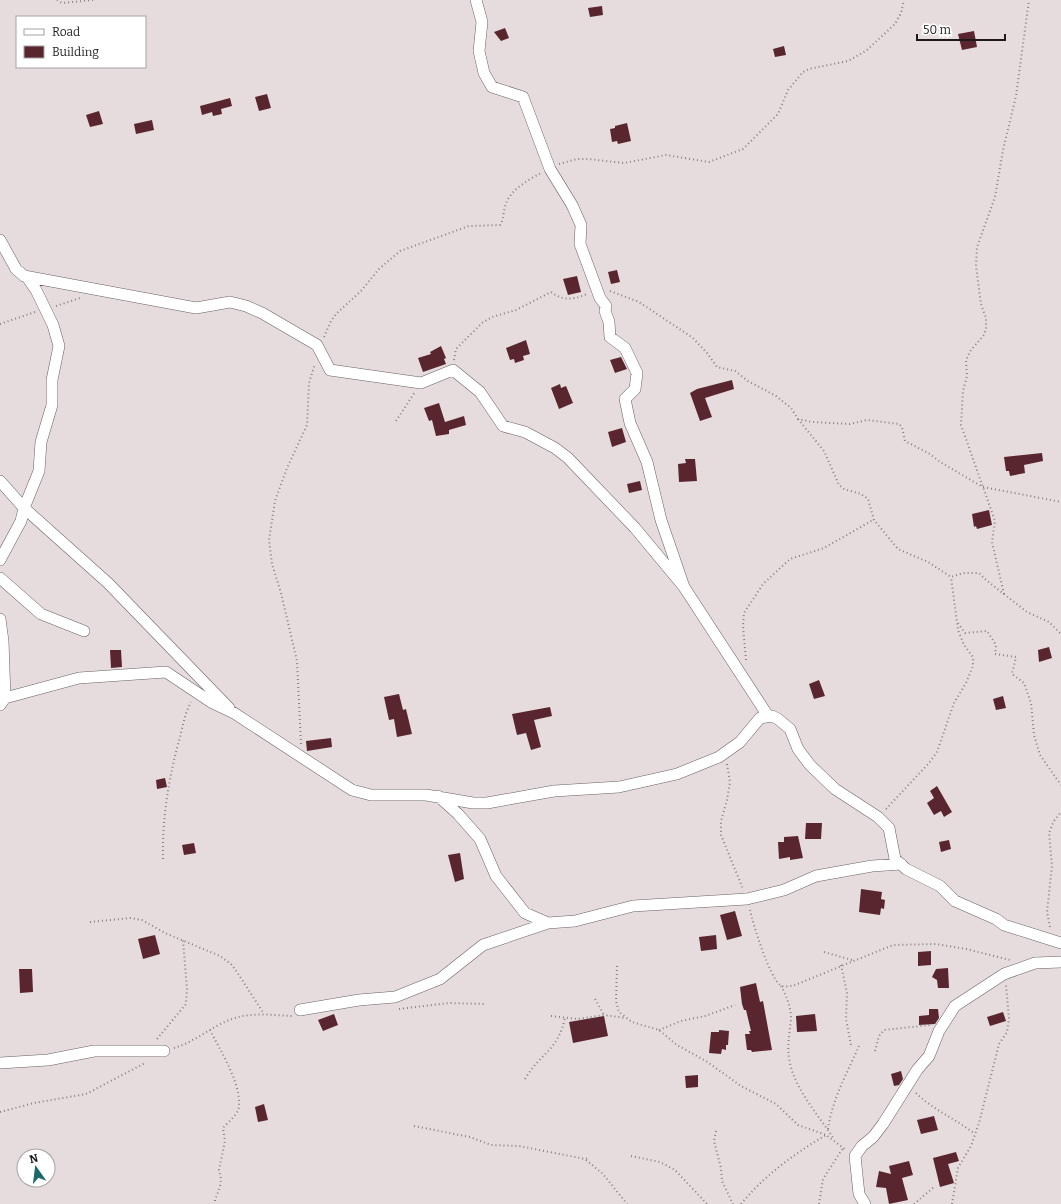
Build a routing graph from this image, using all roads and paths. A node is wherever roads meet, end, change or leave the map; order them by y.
1 (57, 0) edge
2 (93, 0) edge
3 (476, 0) edge
4 (904, 0) edge
5 (1029, 0) edge
6 (550, 168) junction
7 (0, 240) edge
8 (27, 277) junction
9 (598, 288) junction
10 (321, 349) junction
11 (453, 370) junction
12 (421, 383) junction
13 (798, 419) junction
14 (396, 421) dead end
15 (0, 481) edge
16 (983, 487) junction
17 (1061, 502) edge
18 (24, 508) junction
19 (874, 520) junction
20 (0, 560) edge
21 (951, 577) junction
22 (0, 578) edge
23 (684, 587) junction
24 (1004, 594) junction
25 (0, 619) edge
26 (957, 621) junction
27 (84, 631) dead end
28 (1061, 634) edge
29 (746, 682) junction
30 (197, 692) junction
31 (2, 702) edge
32 (234, 713) junction
33 (768, 716) junction
34 (726, 753) junction
35 (301, 758) junction
36 (1061, 785) edge
37 (438, 796) junction
38 (1061, 812) edge
39 (878, 817) junction
40 (163, 859) dead end
41 (901, 864) junction
42 (747, 899) junction
43 (90, 922) dead end
44 (548, 923) junction
45 (183, 940) junction
46 (1059, 942) edge
47 (824, 952) dead end
48 (853, 960) junction
49 (1013, 960) dead end
50 (1061, 962) edge
51 (841, 965) junction
52 (617, 966) dead end
53 (1004, 974) junction
54 (781, 986) junction
55 (594, 999) dead end
56 (735, 1005) dead end
57 (300, 1010) dead end
58 (264, 1014) dead end
59 (604, 1015) junction
60 (551, 1016) dead end
61 (565, 1018) junction
62 (627, 1018) junction
63 (943, 1025) junction
64 (210, 1030) dead end
65 (659, 1030) junction
66 (851, 1045) dead end
67 (860, 1046) dead end
68 (147, 1051) junction
69 (164, 1051) dead end
70 (875, 1051) dead end
71 (145, 1062) dead end
72 (0, 1063) edge
73 (525, 1079) dead end
74 (909, 1085) junction
75 (0, 1112) edge
76 (414, 1126) dead end
77 (828, 1130) junction
78 (716, 1131) dead end
79 (975, 1134) junction
80 (826, 1135) junction
81 (835, 1141) junction
82 (843, 1148) junction
83 (631, 1156) dead end
84 (855, 1156) junction
85 (590, 1158) dead end
86 (585, 1159) junction
87 (934, 1187) dead end
88 (215, 1204) edge
89 (627, 1204) edge
90 (706, 1204) edge
91 (733, 1204) edge
92 (740, 1204) edge
93 (819, 1204) edge
94 (865, 1204) edge
95 (914, 1204) edge
96 (952, 1204) edge

1 - 2 path
3 - 6 street
4 - 6 path
5 - 16 path
6 - 9 street
6 - 10 path
7 - 8 street
8 - 10 street
8 - 18 street
9 - 11 path
9 - 13 path
9 - 23 street
10 - 12 street
10 - 35 path
11 - 12 street
11 - 23 street
12 - 14 path
13 - 16 path
13 - 19 path
15 - 18 street
16 - 17 path
16 - 24 path
18 - 20 street
18 - 32 street
19 - 21 path
19 - 29 path
21 - 24 path
21 - 26 path
22 - 27 street
23 - 29 street
24 - 28 path
25 - 31 street
26 - 36 path
26 - 39 path
29 - 33 street
30 - 31 street
30 - 32 street
30 - 40 path
32 - 35 street
33 - 34 street
33 - 39 street
34 - 37 street
34 - 42 path
35 - 37 street
37 - 44 street
38 - 46 path
39 - 41 street
41 - 42 street
41 - 46 street
42 - 44 street
42 - 54 path
43 - 45 path
44 - 57 street
45 - 58 path
45 - 68 path
47 - 48 path
48 - 49 path
48 - 51 path
50 - 53 street
51 - 54 path
51 - 66 path
52 - 62 path
53 - 63 street
53 - 79 path
54 - 77 path
55 - 59 path
56 - 65 path
59 - 61 path
59 - 62 path
60 - 61 path
61 - 73 path
62 - 65 path
63 - 70 path
63 - 74 street
64 - 88 path
65 - 80 path
67 - 77 path
68 - 69 street
68 - 72 street
71 - 75 path
74 - 79 path
74 - 84 street
76 - 86 path
77 - 81 path
78 - 91 path
79 - 96 path
80 - 81 path
80 - 92 path
81 - 82 path
82 - 84 path
82 - 93 path
83 - 90 path
84 - 94 street
85 - 86 path
86 - 89 path
87 - 95 path

